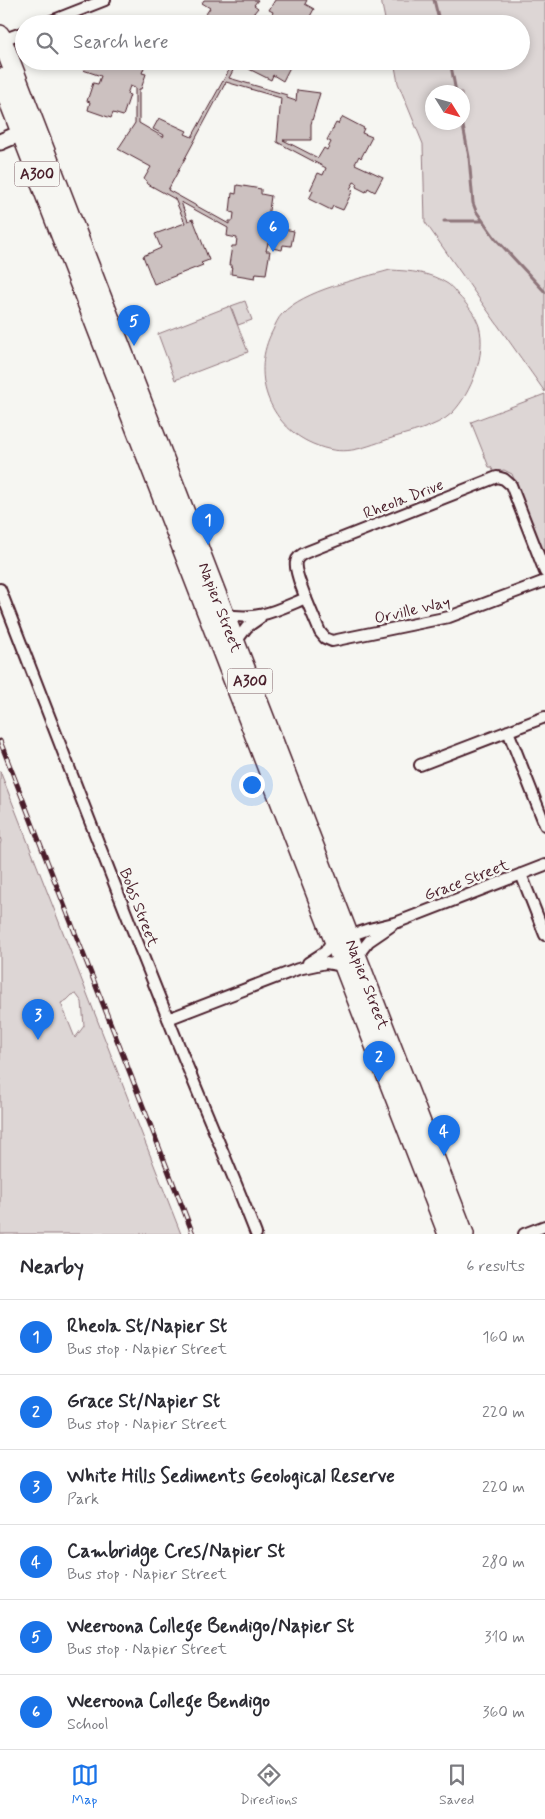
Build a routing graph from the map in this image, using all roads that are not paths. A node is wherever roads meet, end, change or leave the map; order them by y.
1 (105, 0) edge
2 (67, 15) edge
3 (15, 34) edge
4 (1, 38) edge
5 (0, 78) edge
6 (27, 126) junction
7 (0, 131) edge
8 (0, 142) edge
9 (200, 553) junction
10 (545, 572) edge
11 (545, 581) edge
12 (0, 589) edge
13 (306, 598) junction
14 (267, 613) junction
15 (224, 614) junction
16 (214, 630) junction
17 (235, 643) junction
18 (545, 717) edge
19 (508, 731) junction
20 (420, 765) dead end
21 (545, 825) edge
22 (545, 865) edge
23 (521, 874) junction
24 (398, 922) junction
25 (545, 935) edge
26 (341, 937) junction
27 (351, 961) junction
28 (298, 969) junction
29 (373, 997) junction
30 (168, 1019) junction
31 (371, 1034) junction
32 (390, 1085) junction
33 (545, 1226) edge
34 (256, 1234) edge
35 (448, 1234) edge
36 (464, 1234) edge
37 (524, 1234) edge

1 - 2 street
3 - 4 street
4 - 6 highway, Napier Street / A300
5 - 6 highway, Napier Street / A300
6 - 7 street
6 - 8 street
6 - 9 highway, Napier Street / A300
6 - 16 highway, Napier Street / A300
9 - 15 highway, Napier Street / A300
9 - 16 highway
10 - 13 street, Rheola Drive
11 - 13 street, Orville Way
12 - 30 street, Bobs Street
13 - 14 street
14 - 15 street
14 - 17 street
15 - 17 highway, Napier Street / A300
16 - 26 highway, Napier Street / A300
17 - 26 highway, Napier Street / A300
18 - 19 street
19 - 20 street
19 - 21 street
22 - 23 street, Grace Street
23 - 24 street, Grace Street
23 - 25 street
24 - 26 street, Grace Street
24 - 27 street, Grace Street
26 - 27 highway, Napier Street / A300
26 - 28 street
26 - 31 highway
27 - 28 street
27 - 29 highway, Napier Street / A300
27 - 31 highway, Napier Street / A300
28 - 30 street
29 - 32 highway
29 - 36 highway, Napier Street / A300
30 - 34 street, Bobs Street
31 - 32 highway, Napier Street / A300
32 - 35 highway, Napier Street / A300
33 - 37 street

